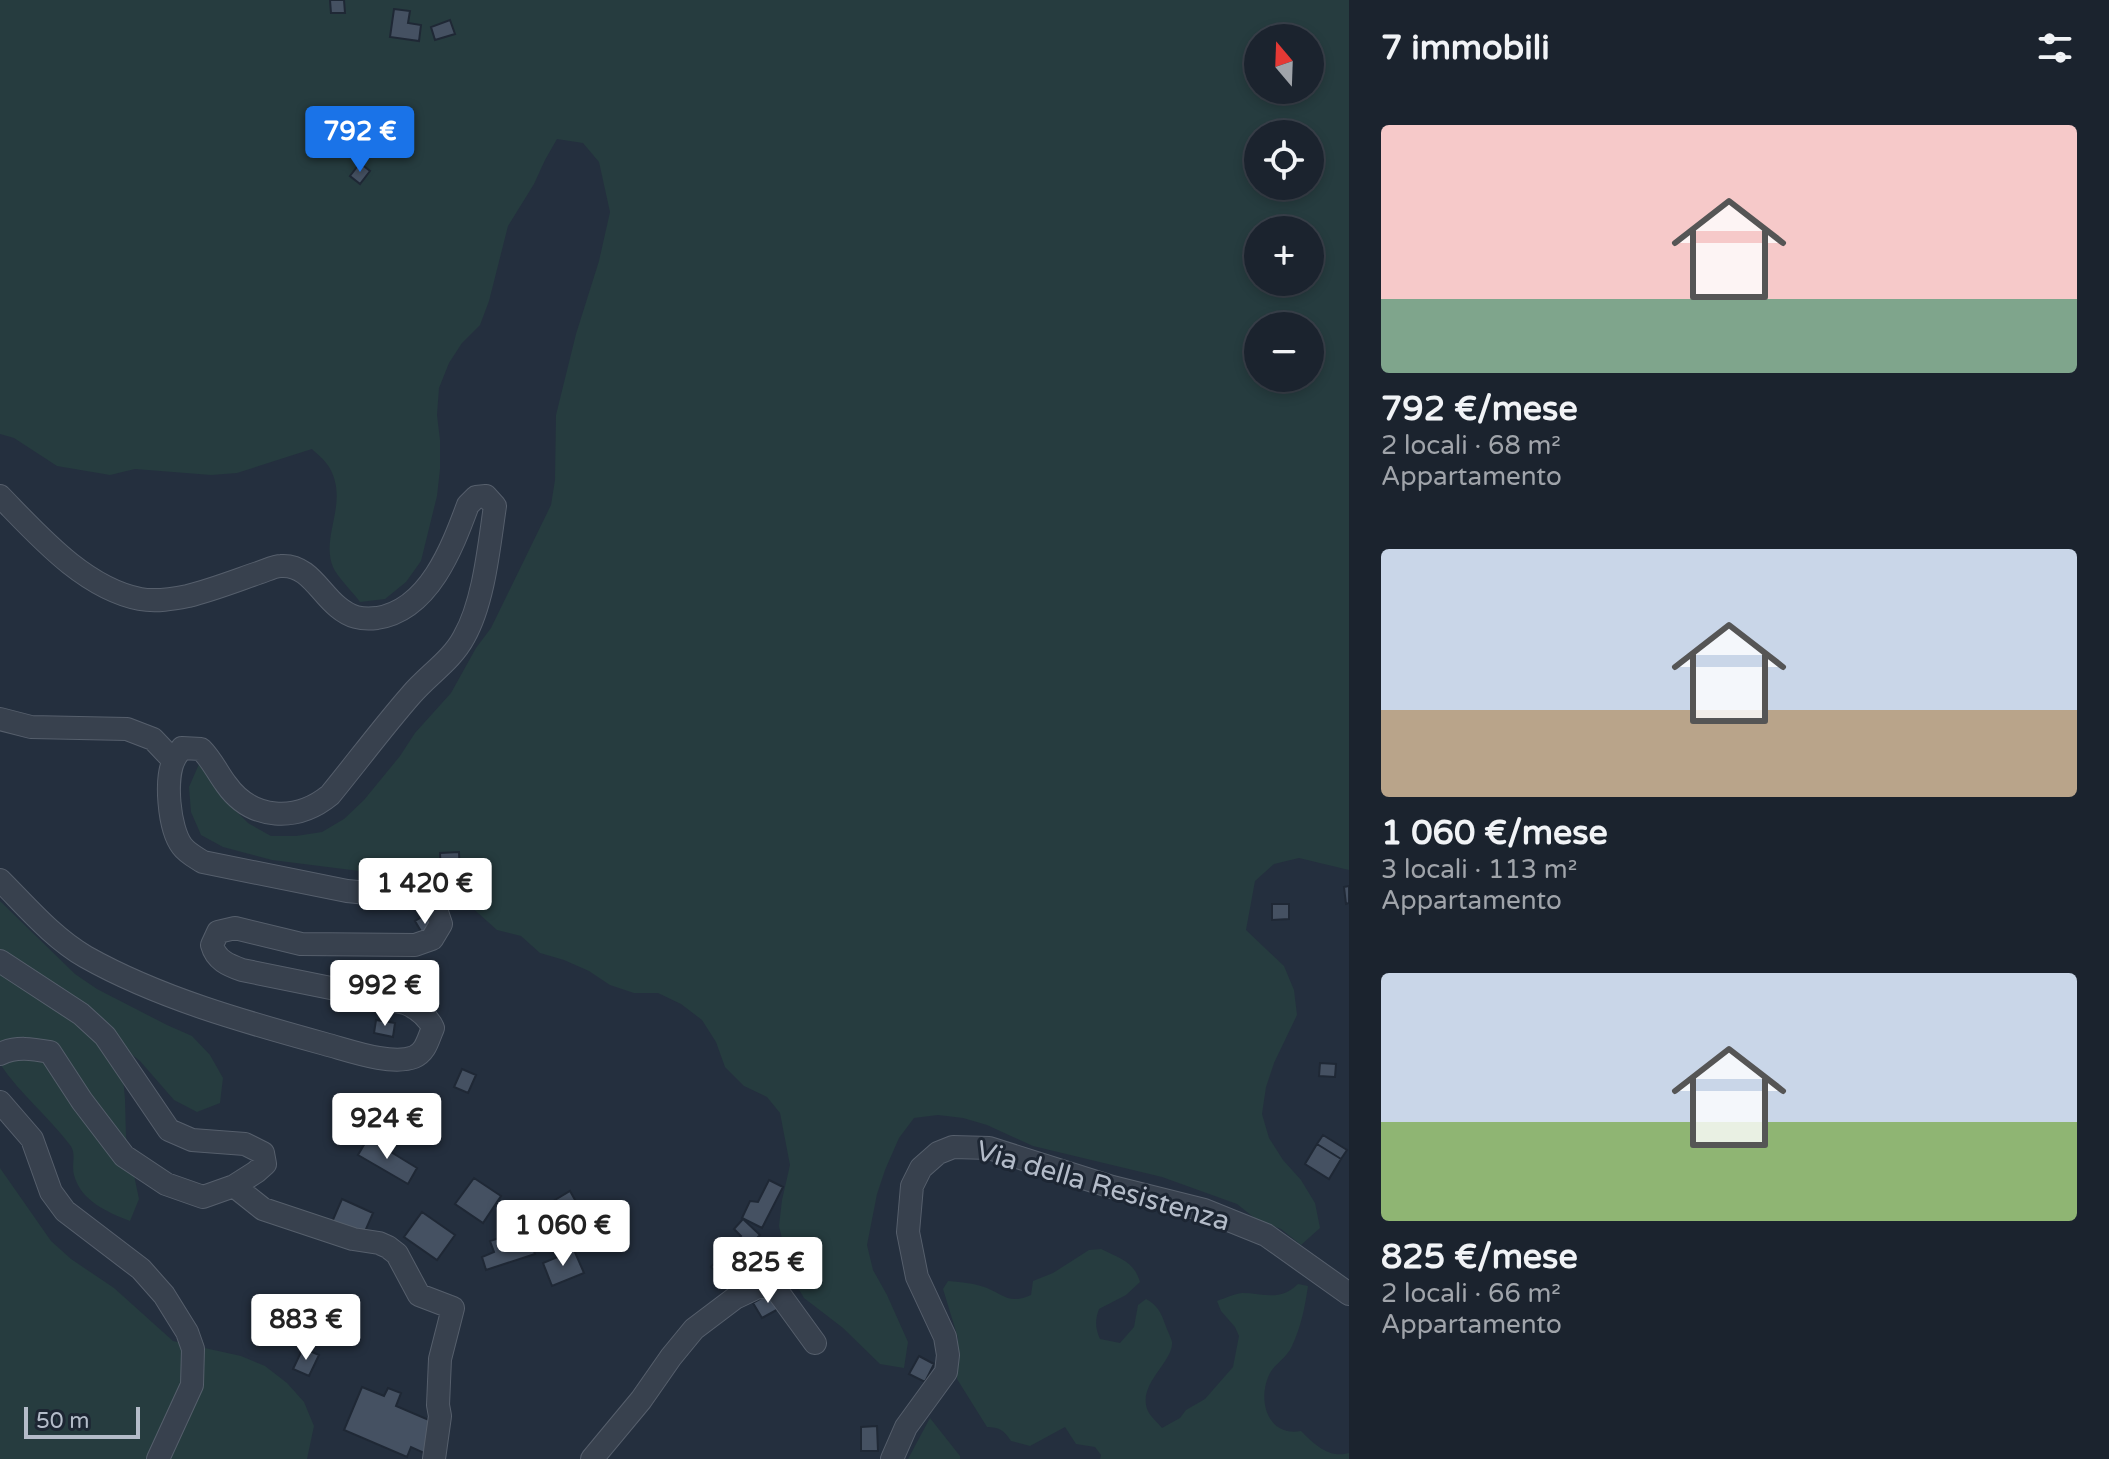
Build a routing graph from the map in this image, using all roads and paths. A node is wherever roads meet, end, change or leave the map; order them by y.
1 (0, 496) edge
2 (0, 719) edge
3 (173, 760) junction
4 (0, 880) edge
5 (0, 961) edge
6 (0, 1054) edge
7 (0, 1102) edge
8 (234, 1186) junction
9 (1349, 1294) edge
10 (815, 1343) dead end
11 (158, 1459) edge
12 (434, 1459) edge
13 (592, 1459) edge
14 (892, 1459) edge

1 - 3 street
2 - 3 street
3 - 4 street
5 - 8 street
6 - 8 street
7 - 11 street
8 - 12 street
9 - 14 street, Via della Resistenza
10 - 13 street

